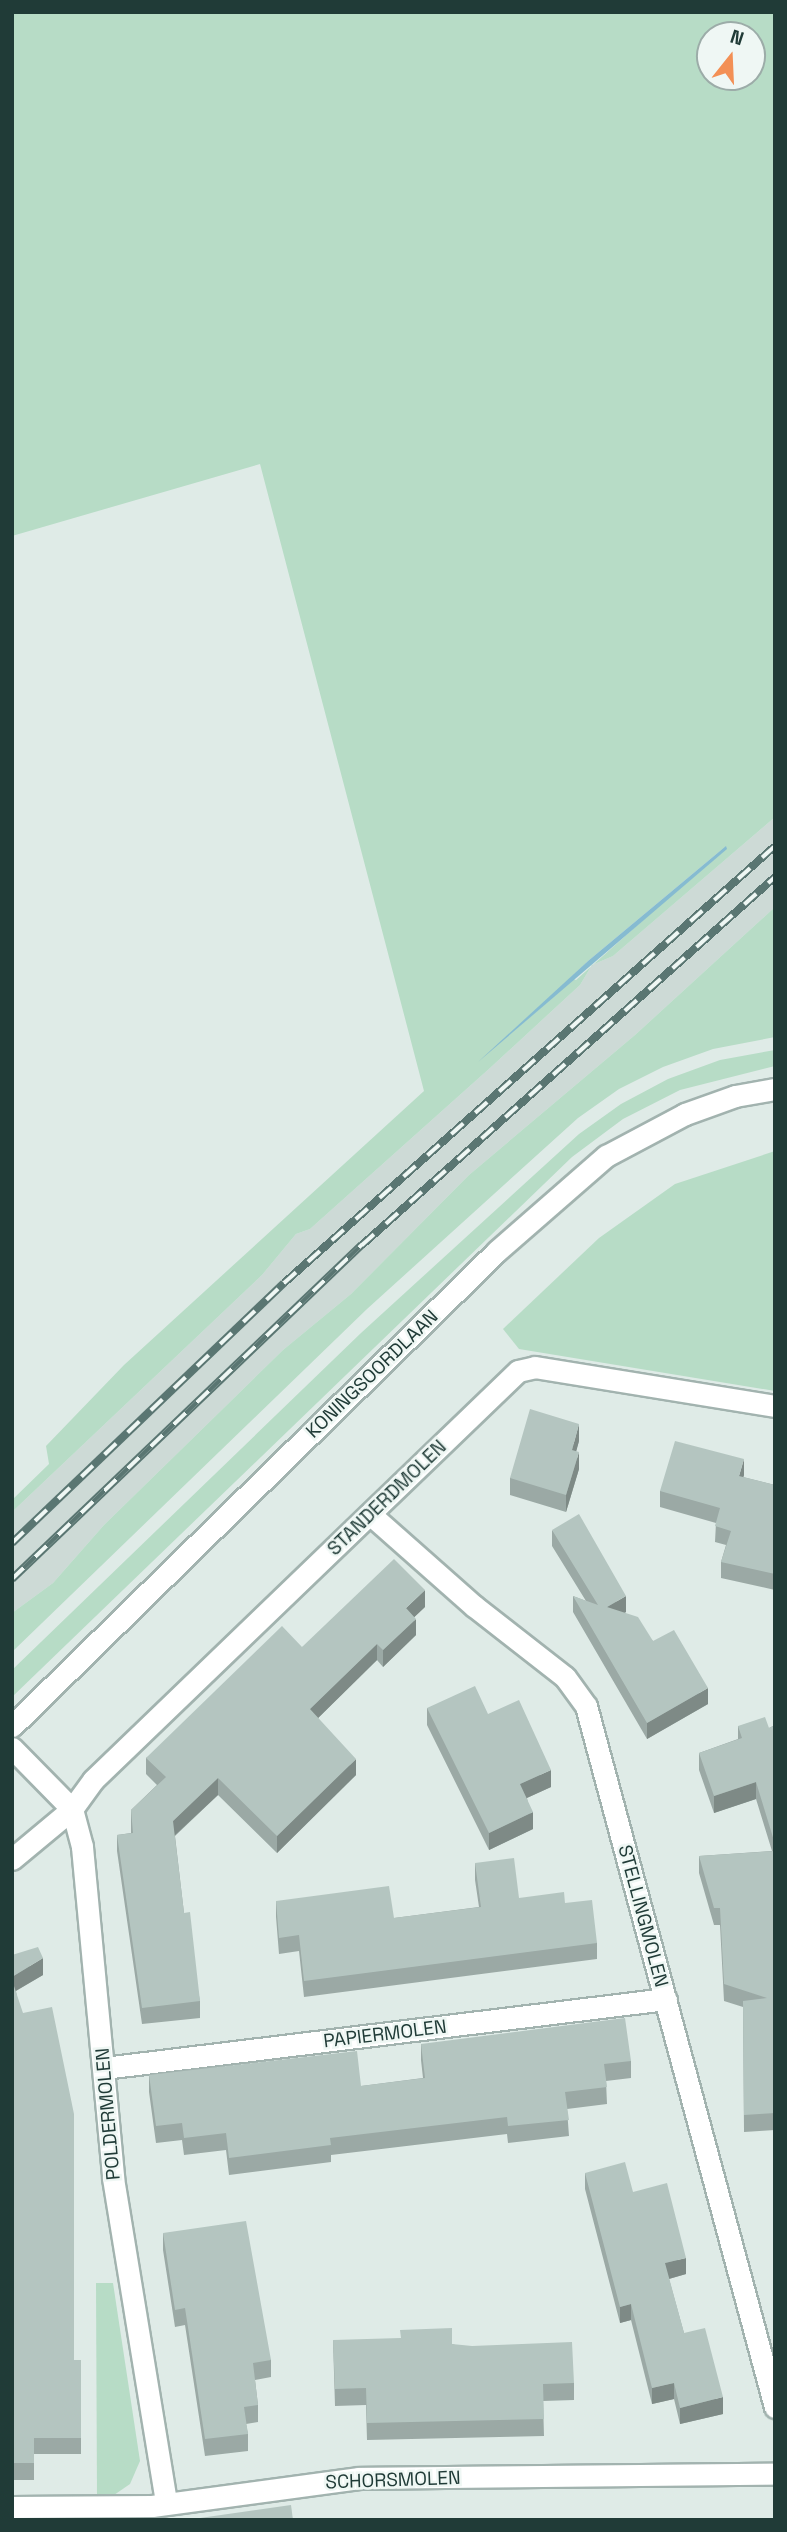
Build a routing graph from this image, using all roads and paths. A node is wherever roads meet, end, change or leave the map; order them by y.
1 (775, 1089) edge
2 (775, 1406) edge
3 (370, 1514) junction
4 (12, 1726) edge
5 (12, 1748) edge
6 (72, 1809) junction
7 (12, 1858) edge
8 (666, 1999) junction
9 (104, 2068) junction
10 (775, 2407) edge
11 (775, 2473) edge
12 (159, 2504) junction
13 (12, 2507) edge

1 - 4 street, KONINGSOORDLAAN
2 - 3 street, STANDERDMOLEN
3 - 6 street, STANDERDMOLEN
3 - 8 street, STELLINGMOLEN
5 - 6 street, POLDERMOLEN
6 - 7 street, STANDERDMOLEN
6 - 9 street, POLDERMOLEN
8 - 9 street, PAPIERMOLEN
8 - 10 street, STELLINGMOLEN
9 - 12 street, POLDERMOLEN
11 - 12 street, SCHORSMOLEN
12 - 13 street, SCHORSMOLEN

